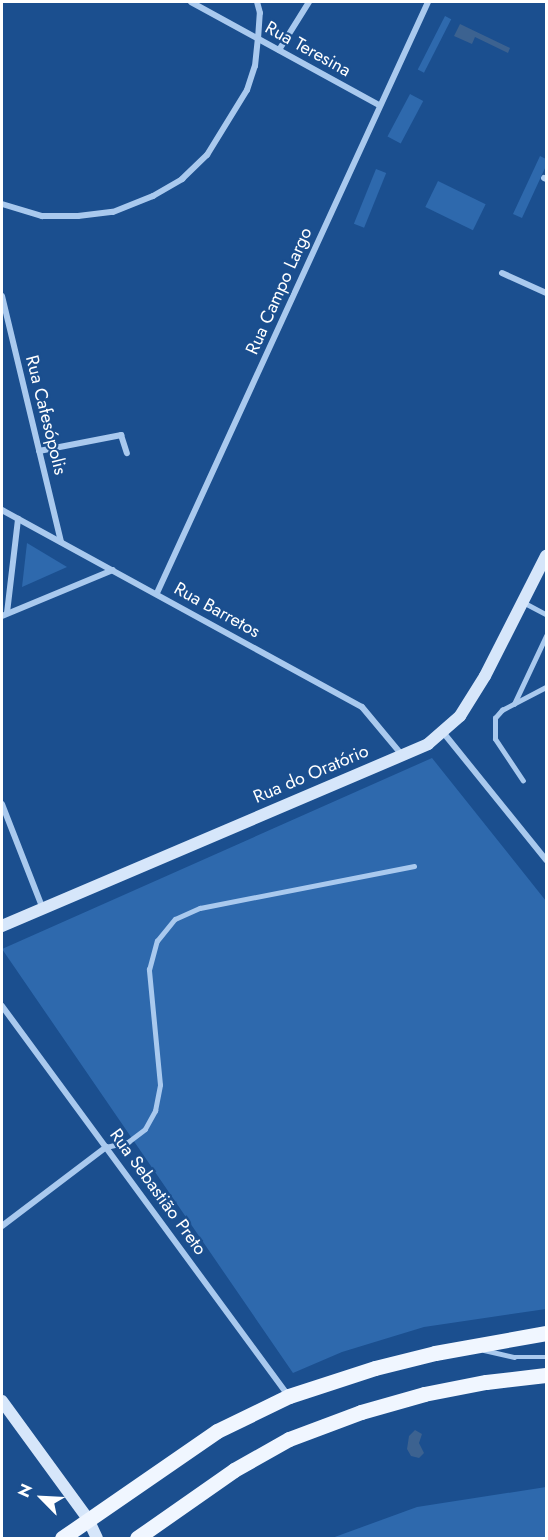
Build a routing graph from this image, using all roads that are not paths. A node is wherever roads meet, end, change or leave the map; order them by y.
1 (191, 2) edge
2 (257, 2) edge
3 (309, 2) edge
4 (428, 2) edge
5 (258, 39) junction
6 (279, 50) junction
7 (379, 105) junction
8 (2, 204) edge
9 (502, 273) dead end
10 (546, 293) edge
11 (2, 296) edge
12 (39, 451) junction
13 (127, 453) dead end
14 (2, 510) edge
15 (18, 519) junction
16 (61, 542) junction
17 (546, 556) edge
18 (113, 570) junction
19 (156, 593) junction
20 (523, 603) junction
21 (4, 614) edge
22 (546, 614) edge
23 (546, 636) edge
24 (546, 687) edge
25 (514, 704) junction
26 (442, 732) junction
27 (402, 755) junction
28 (523, 781) dead end
29 (2, 804) edge
30 (546, 860) edge
31 (414, 866) dead end
32 (43, 909) junction
33 (2, 926) edge
34 (2, 1006) edge
35 (106, 1147) junction
36 (2, 1226) edge
37 (546, 1333) edge
38 (471, 1345) junction
39 (546, 1357) edge
40 (546, 1375) edge
41 (289, 1396) junction
42 (2, 1401) edge
43 (88, 1519) junction
44 (62, 1539) edge
45 (97, 1539) edge
46 (137, 1539) edge

1 - 5 street, Rua Teresina
2 - 5 street
3 - 6 street
4 - 7 street, Rua Campo Largo
5 - 6 street, Rua Teresina
5 - 8 street
6 - 7 street, Rua Teresina
7 - 19 street, Rua Campo Largo
9 - 10 street
11 - 12 street, Rua Cafesópolis
12 - 13 street
12 - 16 street, Rua Cafesópolis
14 - 15 street, Rua Barretos
15 - 16 street, Rua Barretos
15 - 21 street
16 - 18 street, Rua Barretos
17 - 20 street, Rua do Oratório
18 - 19 street, Rua Barretos
18 - 21 street
19 - 27 street, Rua Barretos
20 - 22 lane
20 - 26 street, Rua do Oratório
23 - 25 lane
24 - 25 lane
25 - 28 lane
26 - 27 street, Rua do Oratório
26 - 30 street
27 - 32 street, Rua do Oratório
29 - 32 street
31 - 35 lane
32 - 33 street, Rua do Oratório
34 - 35 street, Rua Sebastião Preto
35 - 36 street
35 - 41 street, Rua Sebastião Preto
37 - 38 main road
38 - 39 lane
38 - 41 main road
40 - 46 main road
41 - 43 main road
42 - 43 street
43 - 44 main road
43 - 45 street

